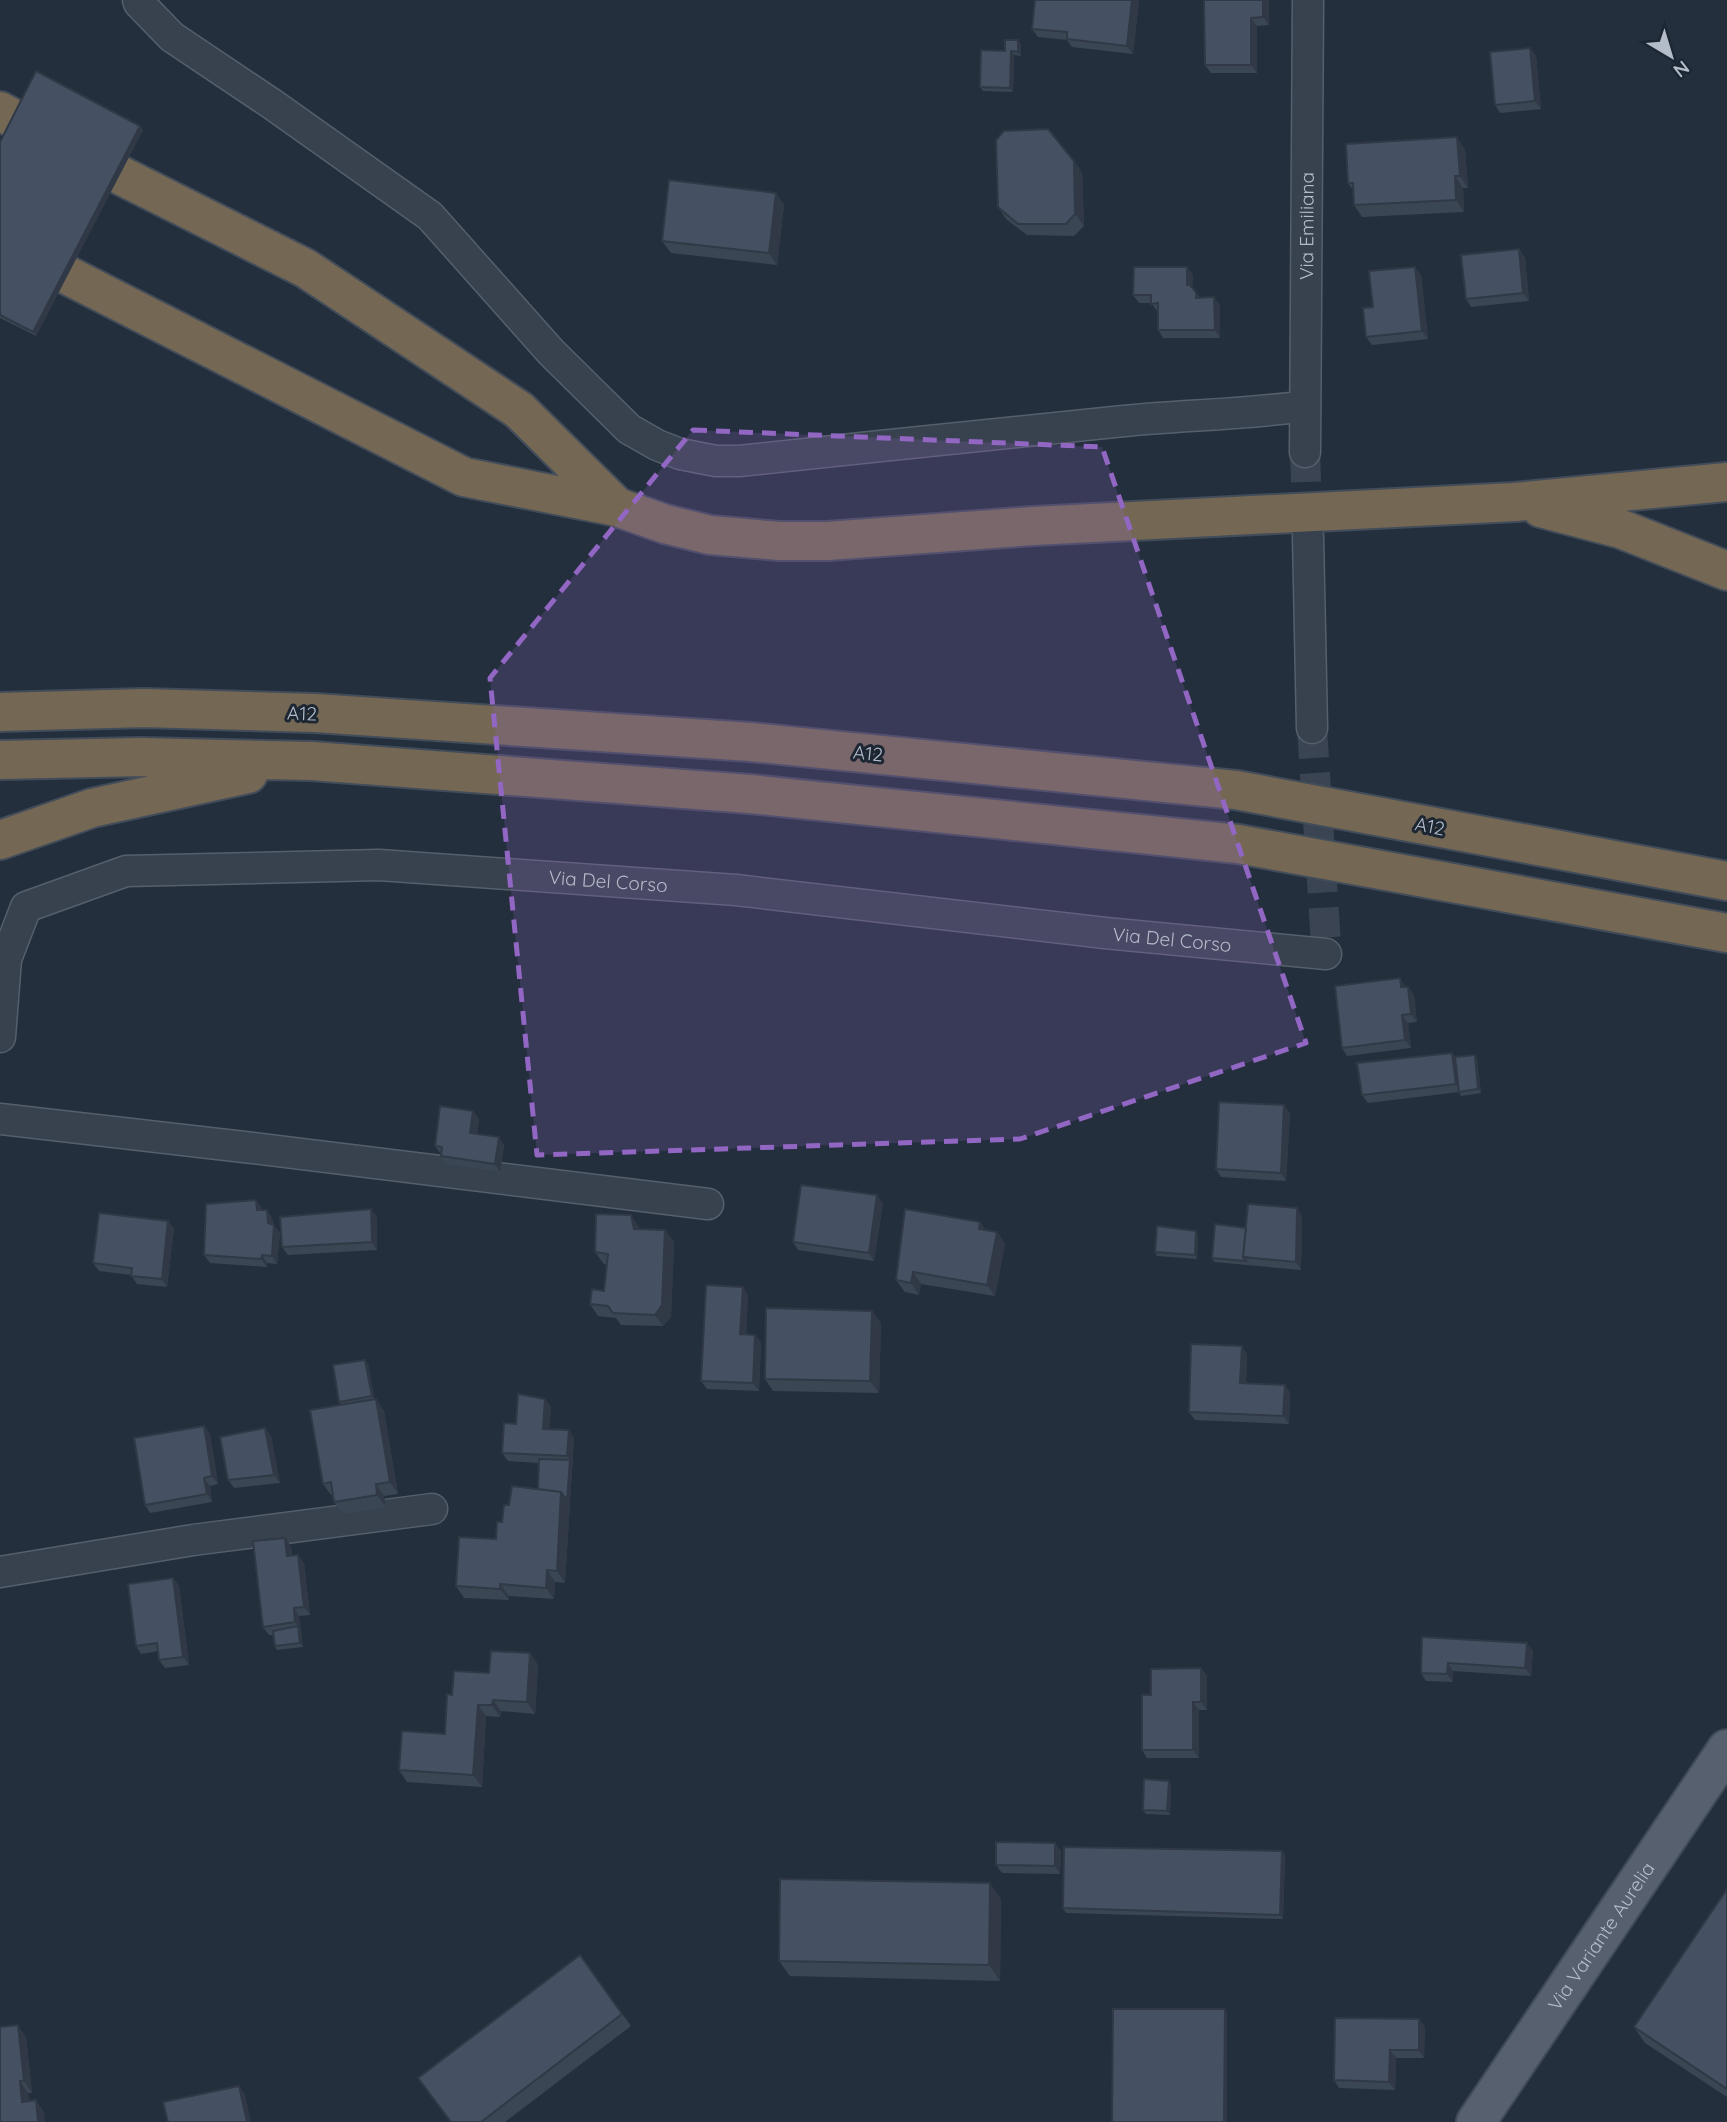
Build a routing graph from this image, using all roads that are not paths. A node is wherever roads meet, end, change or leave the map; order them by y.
1 (138, 0) edge
2 (1308, 0) edge
3 (0, 111) edge
4 (0, 241) edge
5 (1305, 406) junction
6 (1305, 452) tunnel mouth
7 (1727, 482) edge
8 (1516, 502) junction
9 (617, 507) junction
10 (1308, 536) tunnel mouth
11 (1727, 570) edge
12 (0, 712) edge
13 (1312, 728) tunnel mouth
14 (0, 760) edge
15 (312, 761) junction
16 (0, 839) edge
17 (1727, 881) edge
18 (1727, 933) edge
19 (1326, 954) dead end
20 (0, 1037) edge
21 (0, 1119) edge
22 (708, 1204) dead end
23 (432, 1509) dead end
24 (0, 1572) edge
25 (1727, 1749) edge
26 (1476, 2122) edge

1 - 5 street
2 - 5 street, Via Emiliana
3 - 9 highway
4 - 9 highway
5 - 6 street, Via Emiliana
7 - 8 highway
8 - 9 highway
8 - 11 highway
10 - 13 street
12 - 17 highway, A12 / A12
14 - 15 highway
15 - 16 highway
15 - 18 highway
19 - 20 street, Via Del Corso
21 - 22 street
23 - 24 street
25 - 26 main road, Via Variante Aurelia

